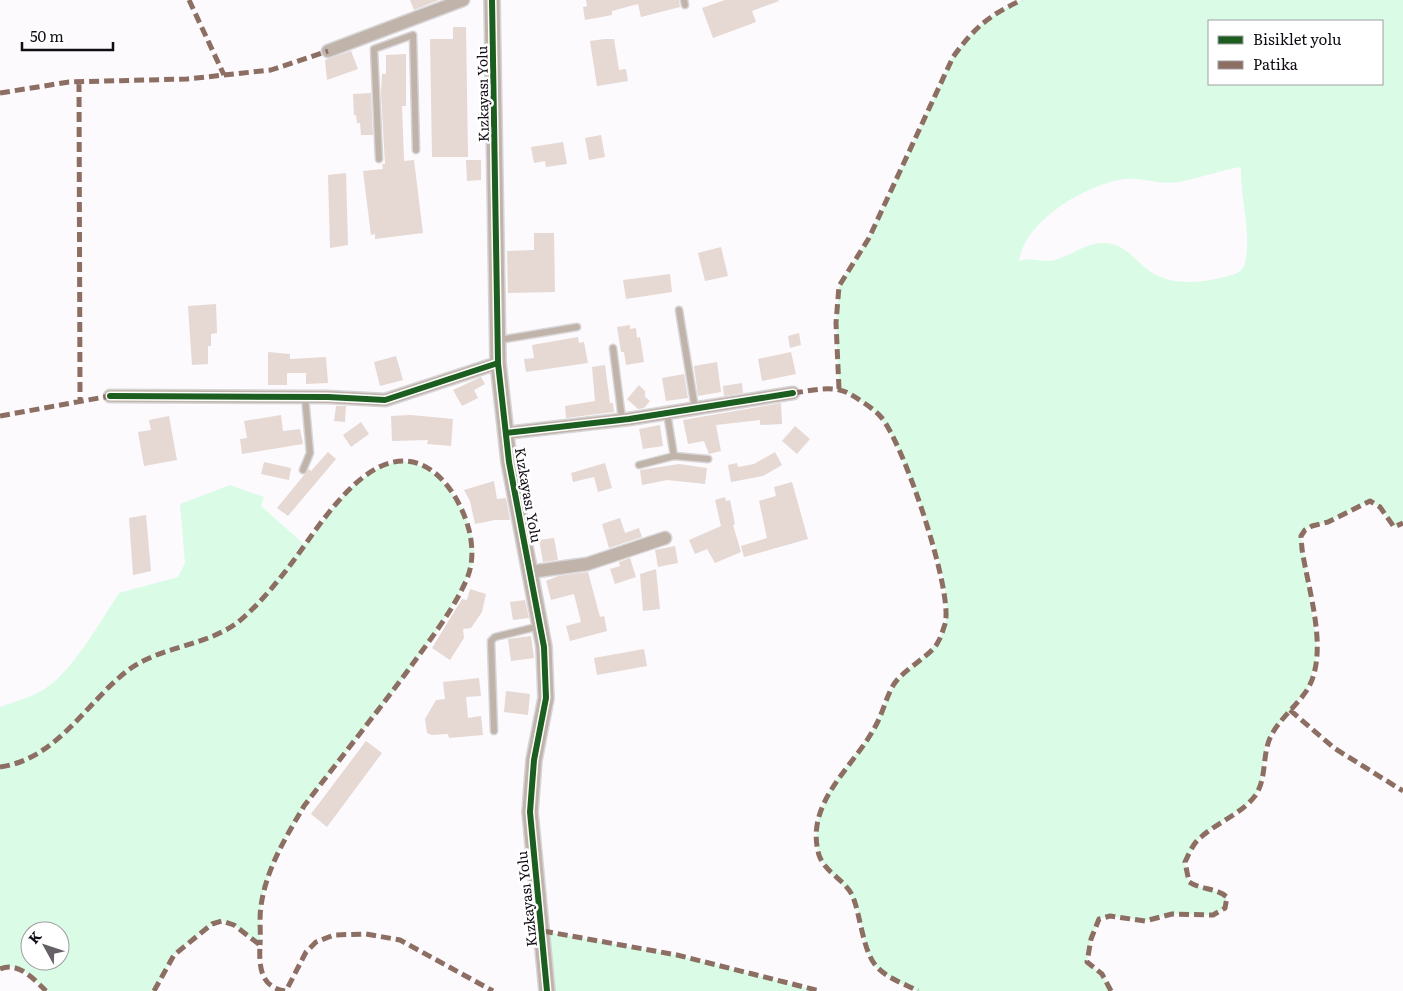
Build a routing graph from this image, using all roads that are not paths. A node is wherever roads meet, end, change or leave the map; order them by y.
1 (463, 0) edge
2 (492, 0) edge
3 (363, 38) junction
4 (374, 49) junction
5 (328, 51) dead end
6 (416, 150) dead end
7 (379, 160) dead end
8 (679, 310) dead end
9 (577, 327) dead end
10 (498, 340) junction
11 (613, 348) dead end
12 (498, 363) junction
13 (793, 393) dead end
14 (110, 396) dead end
15 (305, 397) junction
16 (695, 408) junction
17 (667, 413) junction
18 (622, 420) junction
19 (506, 433) junction
20 (674, 456) junction
21 (708, 459) dead end
22 (639, 465) dead end
23 (303, 470) dead end
24 (665, 538) dead end
25 (530, 572) junction
26 (540, 626) junction
27 (494, 731) dead end
28 (547, 991) edge

1 - 3 street
2 - 10 street, Kızkayası Yolu
3 - 4 lane
3 - 5 street
4 - 6 lane
4 - 7 lane
8 - 16 lane
9 - 10 lane
10 - 12 street, Kızkayası Yolu
11 - 18 lane
12 - 15 street
12 - 19 street, Kızkayası Yolu
13 - 16 street
14 - 15 street
15 - 23 lane
16 - 17 street
17 - 18 street
17 - 20 lane
18 - 19 street
19 - 25 street, Kızkayası Yolu
20 - 21 lane
20 - 22 lane
24 - 25 street
25 - 26 street, Kızkayası Yolu
26 - 27 lane
26 - 28 street, Kızkayası Yolu

